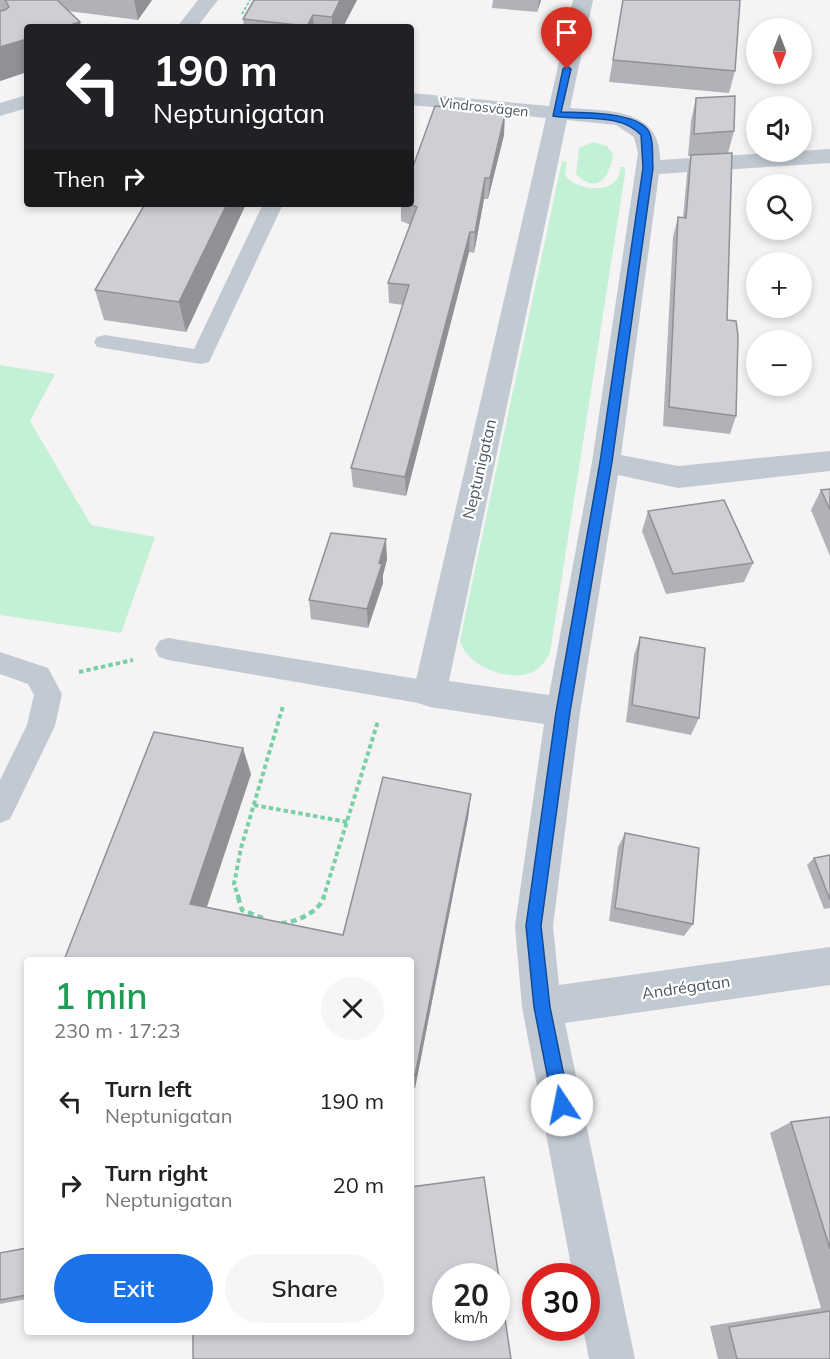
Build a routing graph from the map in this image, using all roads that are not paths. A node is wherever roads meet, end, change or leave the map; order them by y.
1 (208, 0) edge
2 (583, 0) edge
3 (189, 24) edge
4 (414, 99) edge
5 (24, 102) edge
6 (0, 110) edge
7 (556, 114) junction
8 (830, 156) edge
9 (648, 168) junction
10 (272, 207) edge
11 (105, 342) dead end
12 (830, 461) edge
13 (606, 462) junction
14 (168, 649) road end
15 (0, 663) edge
16 (430, 693) junction
17 (563, 712) junction
18 (0, 810) edge
19 (830, 966) edge
20 (542, 1007) junction
21 (612, 1359) edge

1 - 3 street
2 - 7 street, Neptunigatan
4 - 7 street, Vindrosvägen
5 - 6 street
7 - 9 street
7 - 16 street, Neptunigatan
8 - 9 street
9 - 13 street
10 - 11 lane
12 - 13 street
13 - 17 street
14 - 16 lane
15 - 18 lane
16 - 17 street
17 - 20 street
19 - 20 street, Andrégatan
20 - 21 street

